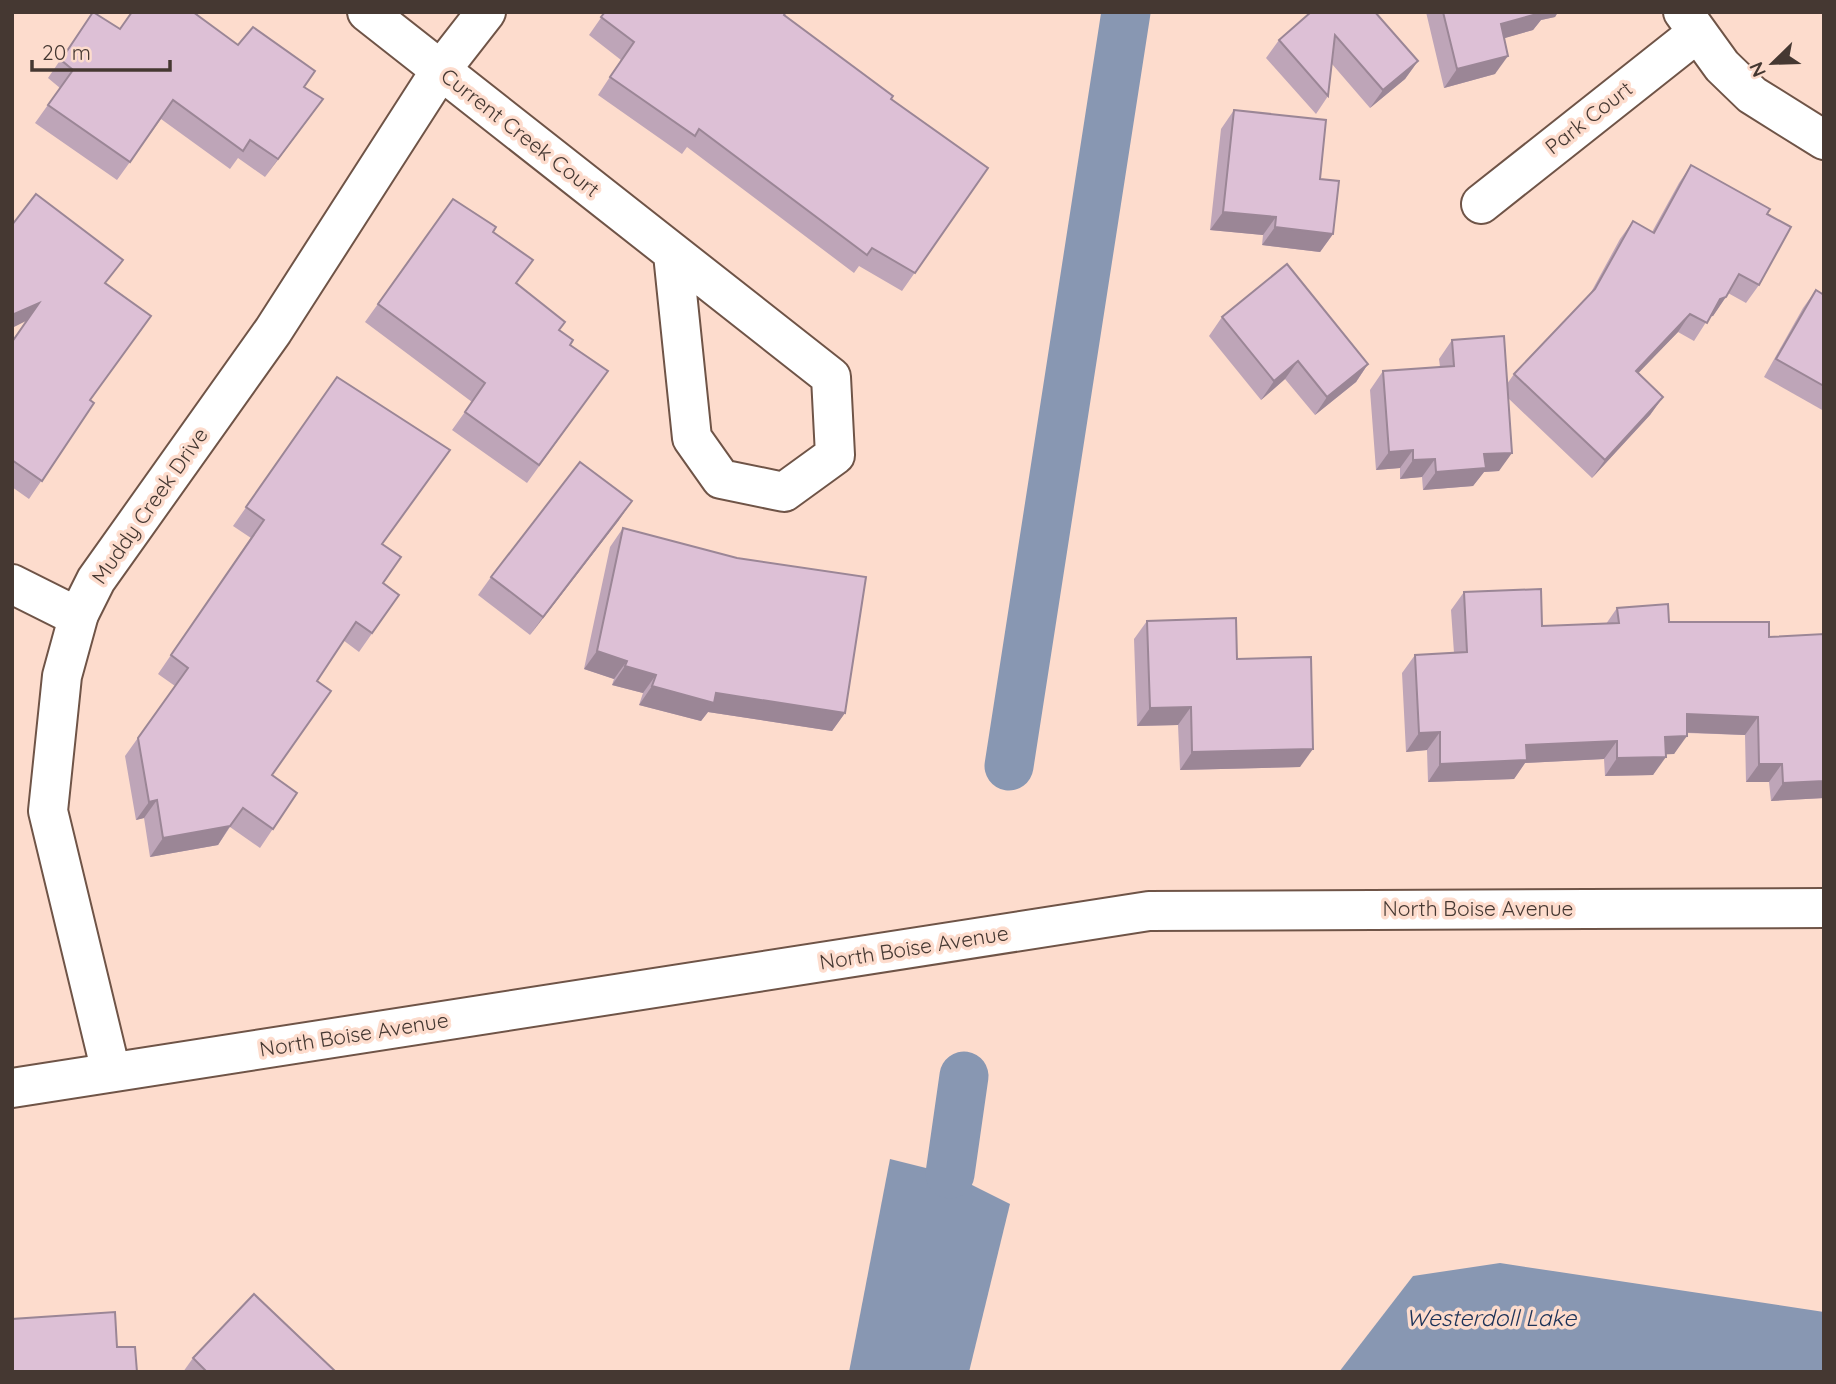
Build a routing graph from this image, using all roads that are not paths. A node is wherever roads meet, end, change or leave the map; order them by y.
1 (367, 12) edge
2 (486, 12) edge
3 (1690, 22) edge
4 (440, 71) junction
5 (1824, 140) edge
6 (1481, 204) dead end
7 (673, 254) junction
8 (12, 584) edge
9 (79, 614) junction
10 (1824, 908) edge
11 (111, 1072) junction
12 (12, 1088) edge

1 - 4 street, Current Creek Court
2 - 4 street, Muddy Creek Drive
3 - 5 street
3 - 6 street, Park Court
4 - 7 street, Current Creek Court
4 - 9 street, Muddy Creek Drive
7 - 7 street, Current Creek Court
8 - 9 street
9 - 11 street, Muddy Creek Drive
10 - 11 street, North Boise Avenue
11 - 12 street, North Boise Avenue

